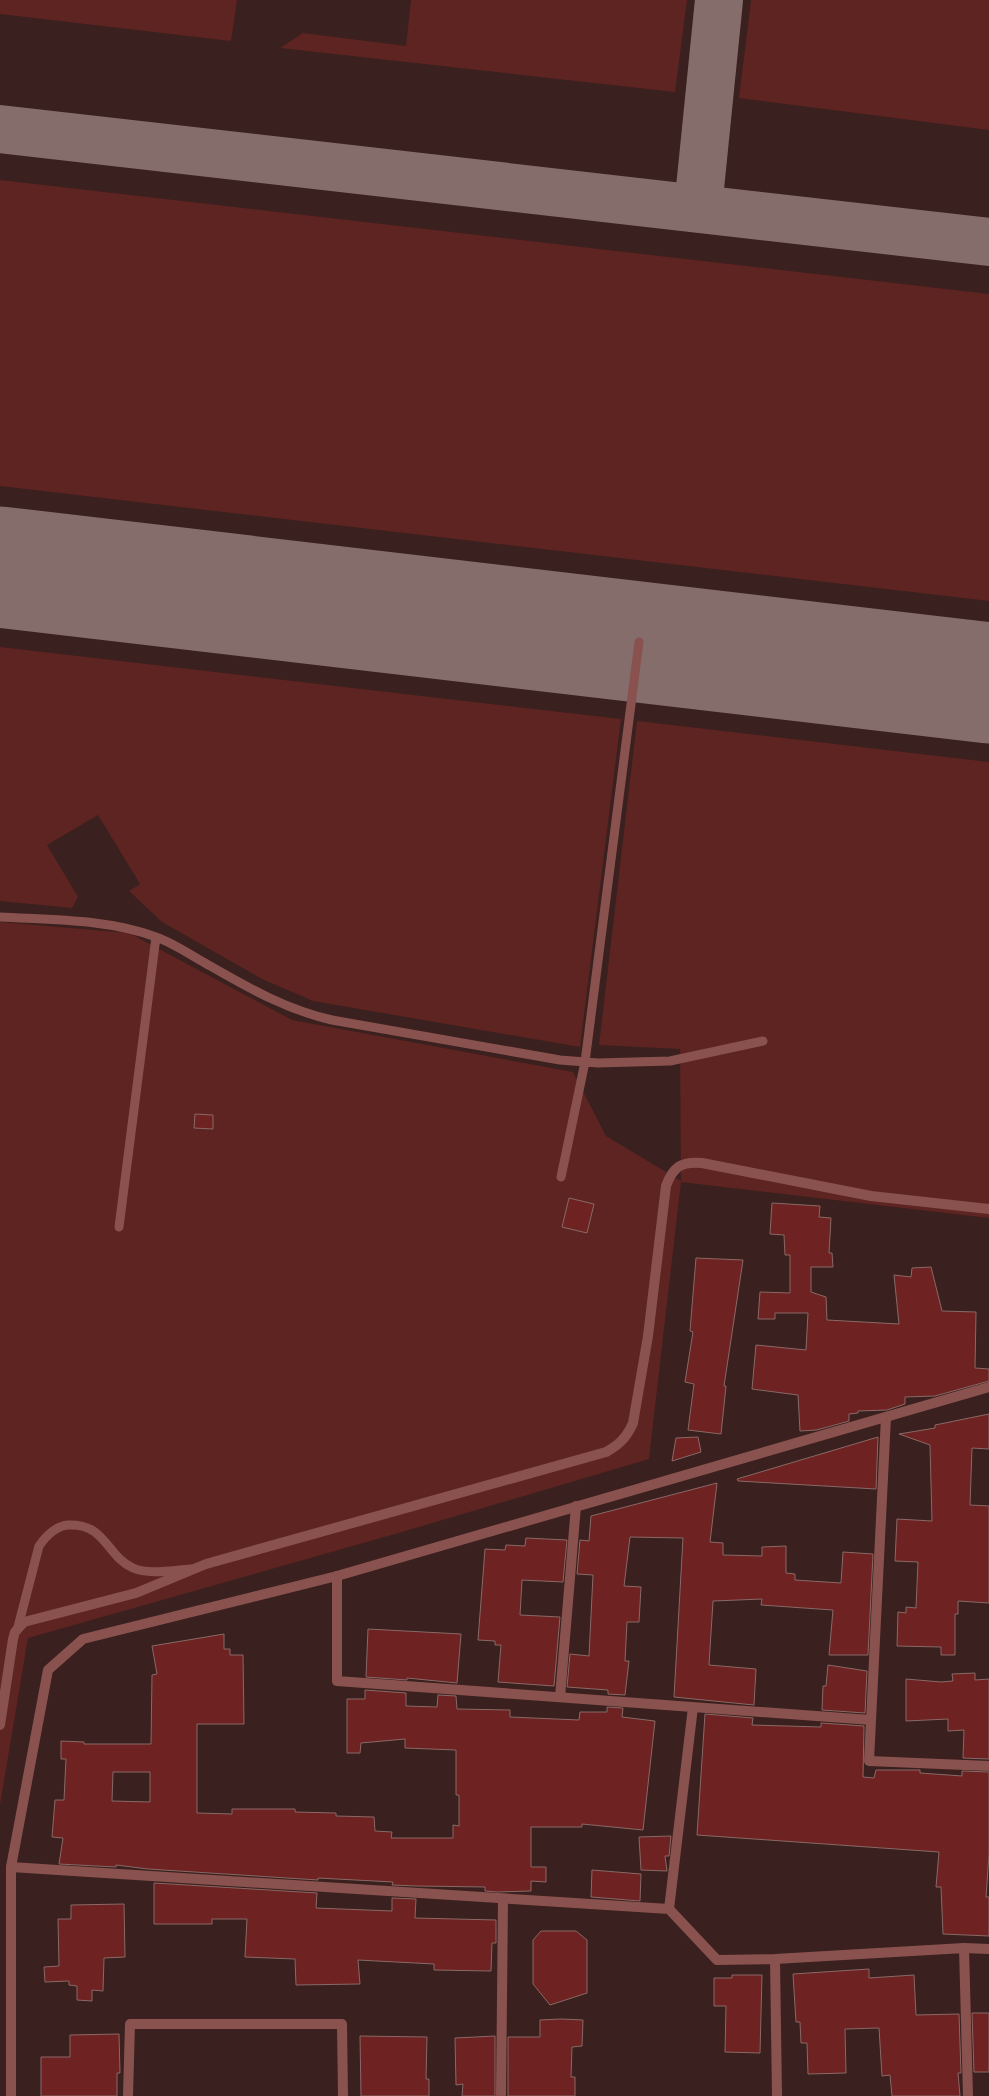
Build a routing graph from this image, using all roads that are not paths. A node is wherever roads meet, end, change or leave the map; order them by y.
1 (639, 642) dead end
2 (0, 917) edge
3 (156, 937) junction
4 (763, 1041) dead end
5 (585, 1062) junction
6 (560, 1177) dead end
7 (989, 1209) edge
8 (119, 1227) dead end
9 (989, 1387) edge
10 (886, 1417) junction
11 (576, 1506) junction
12 (193, 1569) junction
13 (337, 1576) junction
14 (18, 1626) junction
15 (560, 1697) junction
16 (693, 1707) junction
17 (871, 1720) junction
18 (0, 1725) edge
19 (989, 1766) edge
20 (11, 1867) junction
21 (503, 1899) junction
22 (669, 1910) junction
23 (964, 1948) junction
24 (989, 1949) edge
25 (775, 1959) junction
26 (11, 2096) edge
27 (128, 2096) edge
28 (343, 2096) edge
29 (501, 2096) edge
30 (777, 2096) edge
31 (968, 2096) edge

1 - 5 lane
2 - 3 lane
3 - 5 lane
3 - 8 lane
4 - 5 lane
5 - 6 lane
7 - 12 street
9 - 10 street
10 - 11 street
10 - 17 street
11 - 13 street
11 - 15 street
12 - 14 street
12 - 14 lane
13 - 15 street
13 - 20 street
14 - 18 street
15 - 16 street
16 - 17 street
16 - 22 street
17 - 19 street
20 - 21 street
20 - 26 street
21 - 22 street
21 - 29 street
22 - 25 street
23 - 24 street
23 - 25 street
23 - 31 street
25 - 30 street
27 - 28 street

